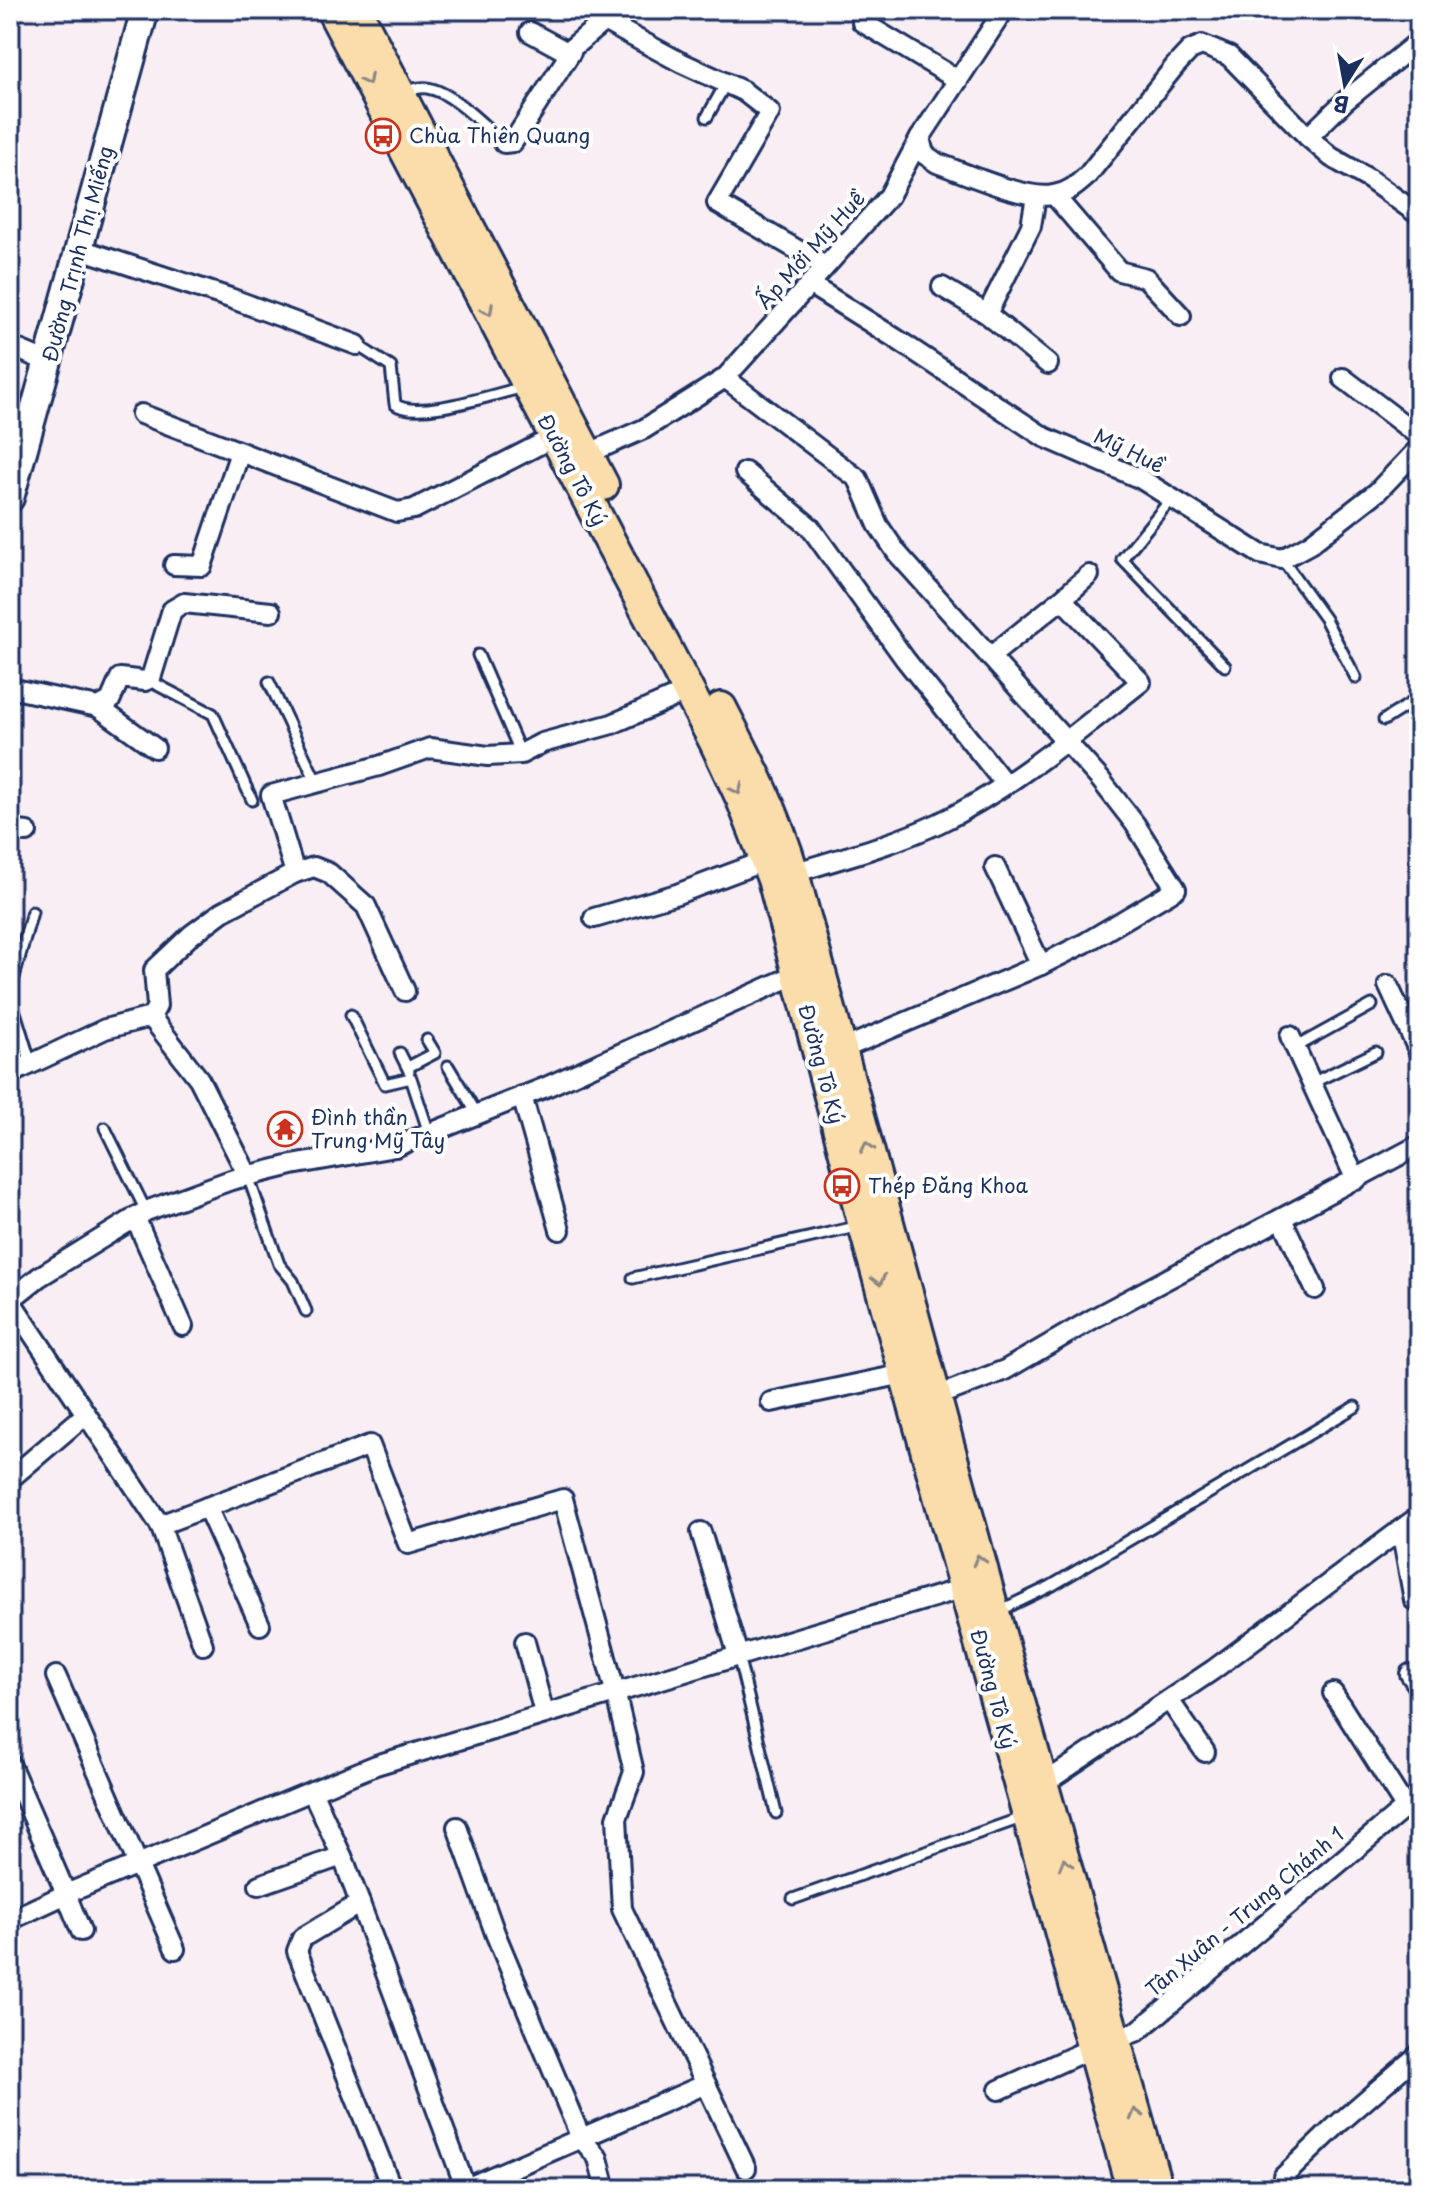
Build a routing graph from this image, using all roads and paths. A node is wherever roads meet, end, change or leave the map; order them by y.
1 (145, 10) edge
2 (332, 10) edge
3 (356, 10) edge
4 (862, 10) edge
5 (1004, 10) edge
6 (530, 32) dead end
7 (1419, 41) edge
8 (571, 52) junction
9 (958, 80) junction
10 (726, 83) junction
11 (399, 93) junction
12 (707, 117) dead end
13 (1308, 137) junction
14 (920, 138) junction
15 (504, 143) joint
16 (1045, 196) junction
17 (1419, 215) edge
18 (80, 249) junction
19 (825, 266) junction
20 (809, 284) junction
21 (942, 287) dead end
22 (987, 314) junction
23 (1181, 316) dead end
24 (357, 345) joint
25 (10, 346) edge
26 (48, 362) junction
27 (1048, 364) dead end
28 (725, 378) junction
29 (1343, 378) dead end
30 (528, 386) junction
31 (141, 414) dead end
32 (1419, 436) edge
33 (554, 437) junction
34 (1419, 448) edge
35 (240, 452) junction
36 (587, 454) junction
37 (745, 472) dead end
38 (10, 498) edge
39 (1172, 498) junction
40 (1282, 559) junction
41 (174, 565) dead end
42 (1089, 575) dead end
43 (1062, 599) junction
44 (271, 612) dead end
45 (478, 655) dead end
46 (991, 656) junction
47 (1225, 666) dead end
48 (1356, 678) dead end
49 (148, 680) junction
50 (269, 682) dead end
51 (10, 688) edge
52 (688, 691) junction
53 (1419, 698) edge
54 (98, 707) junction
55 (1384, 720) dead end
56 (1066, 741) junction
57 (155, 748) dead end
58 (521, 754) junction
59 (317, 783) junction
60 (1005, 784) junction
61 (271, 795) junction
62 (252, 800) joint
63 (780, 866) junction
64 (995, 867) dead end
65 (295, 873) junction
66 (32, 912) dead end
67 (594, 918) dead end
68 (1041, 965) junction
69 (808, 969) junction
70 (1388, 985) dead end
71 (405, 991) dead end
72 (1372, 1005) dead end
73 (351, 1015) dead end
74 (151, 1017) junction
75 (427, 1040) dead end
76 (1293, 1042) joint
77 (1376, 1052) dead end
78 (1419, 1052) edge
79 (400, 1053) dead end
80 (830, 1054) junction
81 (31, 1064) junction
82 (448, 1066) dead end
83 (408, 1067) junction
84 (10, 1074) edge
85 (411, 1078) junction
86 (1312, 1083) junction
87 (522, 1096) junction
88 (477, 1114) junction
89 (105, 1128) dead end
90 (429, 1133) junction
91 (1419, 1145) edge
92 (248, 1176) junction
93 (1356, 1180) junction
94 (140, 1214) junction
95 (1282, 1219) junction
96 (864, 1226) junction
97 (560, 1230) dead end
98 (633, 1278) dead end
99 (1315, 1289) dead end
100 (306, 1311) dead end
101 (183, 1326) dead end
102 (904, 1374) junction
103 (935, 1397) junction
104 (771, 1402) dead end
105 (1355, 1407) dead end
106 (86, 1414) junction
107 (10, 1479) edge
108 (207, 1507) junction
109 (1419, 1516) edge
110 (160, 1525) junction
111 (1401, 1529) junction
112 (701, 1532) dead end
113 (964, 1588) junction
114 (1414, 1600) dead end
115 (994, 1613) junction
116 (260, 1625) dead end
117 (525, 1642) dead end
118 (203, 1645) dead end
119 (738, 1655) junction
120 (56, 1676) dead end
121 (615, 1691) junction
122 (1333, 1693) dead end
123 (1169, 1700) junction
124 (544, 1713) junction
125 (1205, 1752) dead end
126 (10, 1764) edge
127 (1043, 1784) junction
128 (312, 1791) junction
129 (1412, 1802) edge
130 (776, 1813) dead end
131 (1028, 1816) junction
132 (457, 1827) dead end
133 (342, 1856) junction
134 (137, 1864) junction
135 (259, 1885) dead end
136 (66, 1894) junction
137 (793, 1899) dead end
138 (360, 1903) junction
139 (10, 1920) edge
140 (81, 1931) dead end
141 (175, 1949) dead end
142 (1104, 2045) junction
143 (1419, 2054) edge
144 (706, 2084) junction
145 (999, 2090) dead end
146 (581, 2138) junction
147 (746, 2168) dead end
148 (392, 2189) edge
149 (465, 2189) edge
150 (606, 2189) edge
151 (1132, 2189) edge
152 (1157, 2189) edge
153 (1291, 2189) edge

1 - 18 main road, Đường Trịnh Thị Miếng
2 -> 30 main road, Đường Tô Ký
3 - 11 main road, Đường Tô Ký
4 - 9 street
5 - 9 street, Ấp Mới Mỹ Huề
6 - 8 street
7 - 13 street
8 - 10 street
8 - 15 street
9 - 14 street, Ấp Mới Mỹ Huề
10 - 12 lane
10 - 19 street
11 - 15 lane
11 - 36 main road, Đường Tô Ký
13 - 16 street
13 - 17 street
14 - 16 street
14 - 19 street, Ấp Mới Mỹ Huề
16 - 22 street
16 - 23 street
18 - 24 street
18 - 26 main road, Đường Trịnh Thị Miếng
19 - 20 street, Ấp Mới Mỹ Huề
20 - 28 street, Ấp Mới Mỹ Huề
20 - 39 street, Mỹ Huề
21 - 22 street
22 - 27 street
24 - 30 lane
25 - 26 street
26 - 38 main road, Đường Trịnh Thị Miếng
28 - 36 street, Ấp Mới Mỹ Huề
28 - 46 street
29 - 32 street
30 - 33 main road, Đường Tô Ký
31 - 35 street
33 - 35 street
33 - 52 main road, Đường Tô Ký
34 - 40 street
35 - 41 street
36 - 63 main road, Đường Tô Ký
37 - 60 street
39 - 40 street, Mỹ Huề
39 - 47 lane
40 - 48 lane
42 - 43 street
43 - 46 street
43 - 56 street
44 - 49 street
45 - 58 lane
46 - 56 street
49 - 54 street
49 - 62 lane
50 - 59 lane
51 - 54 street
52 - 58 street
52 -> 63 main road, Đường Tô Ký
53 - 55 lane
54 - 57 street
56 - 60 street
56 - 68 street
58 - 59 street
59 - 61 street
60 - 63 street
61 - 62 street
61 - 65 street
63 - 67 street
63 - 69 main road, Đường Tô Ký
64 - 68 street
65 - 71 street
65 - 74 street
66 - 81 lane
68 - 80 street
69 - 80 main road, Đường Tô Ký
69 - 87 street
70 - 78 street
72 - 76 lane
73 - 85 lane
74 - 81 street
74 - 92 street
75 - 83 lane
76 - 86 street
77 - 86 lane
79 - 83 lane
80 - 96 main road, Đường Tô Ký
103 -> 80 main road, Đường Tô Ký
81 - 84 street
82 - 88 lane
83 - 85 lane
85 - 90 lane
86 - 93 street
87 - 88 street
87 - 97 street
88 - 90 street
89 - 94 lane
90 - 92 street
91 - 93 street
92 - 94 street
92 - 100 lane
93 - 95 street
94 - 101 street
94 - 106 street
95 - 99 street
95 - 103 street
96 - 98 lane
96 -> 102 main road, Đường Tô Ký
102 - 104 street
102 - 113 main road, Đường Tô Ký
115 -> 103 main road, Đường Tô Ký
105 - 115 lane
106 - 107 street
106 - 110 street
108 - 110 street
108 - 116 street
108 - 121 street
109 - 111 street
110 - 118 street
111 - 114 street
111 - 123 street
112 - 119 street
113 - 119 street
113 - 131 main road, Đường Tô Ký
115 - 127 main road, Đường Tô Ký
117 - 124 street
119 - 121 street
119 - 130 lane
120 - 134 street
121 - 124 street
121 - 144 street
122 - 129 street
123 - 125 street
123 - 127 street
124 - 128 street
126 - 136 street
142 -> 127 main road, Đường Tô Ký
128 - 133 street
128 - 134 street
129 - 142 street, Tân Xuân - Trung Chánh 1
131 - 137 lane
131 - 142 main road, Đường Tô Ký
132 - 146 street
133 - 135 street
133 - 138 street
134 - 136 street
134 - 141 street
136 - 139 street
136 - 140 street
138 - 148 street
138 - 149 street
142 - 145 street, Tân Xuân - Trung Chánh 1
142 - 151 main road, Đường Tô Ký
152 -> 142 main road, Đường Tô Ký
143 - 153 street
144 - 146 street
144 - 147 street
146 - 149 street
146 - 150 street

